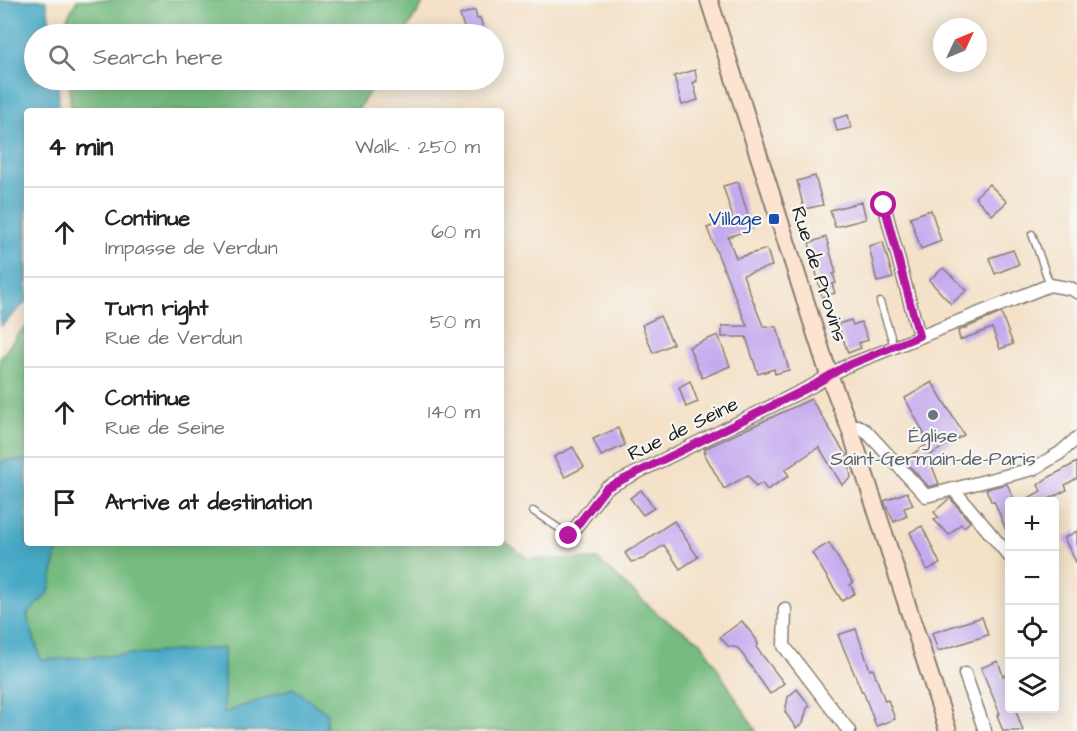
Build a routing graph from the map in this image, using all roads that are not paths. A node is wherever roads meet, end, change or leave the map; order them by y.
1 (710, 0) edge
2 (884, 205) dead end
3 (1032, 234) dead end
4 (1050, 285) junction
5 (1077, 292) edge
6 (880, 302) dead end
7 (919, 336) junction
8 (894, 346) junction
9 (829, 375) junction
10 (850, 429) junction
11 (1077, 438) edge
12 (954, 490) junction
13 (533, 510) dead end
14 (569, 536) joint
15 (1005, 551) edge
16 (785, 609) dead end
17 (964, 674) dead end
18 (849, 731) edge
19 (948, 731) edge
20 (985, 731) edge

1 - 9 main road, Rue de Provins
2 - 7 street
3 - 4 lane
4 - 5 street
4 - 7 street, Rue de Seine
6 - 8 lane
7 - 8 street, Rue de Seine
8 - 9 street, Rue de Seine
9 - 10 main road, Rue de Provins
9 - 14 street, Rue de Seine
10 - 12 street
10 - 19 main road, Rue de Provins
11 - 12 street
12 - 15 street
13 - 14 lane
16 - 18 street
17 - 20 street

